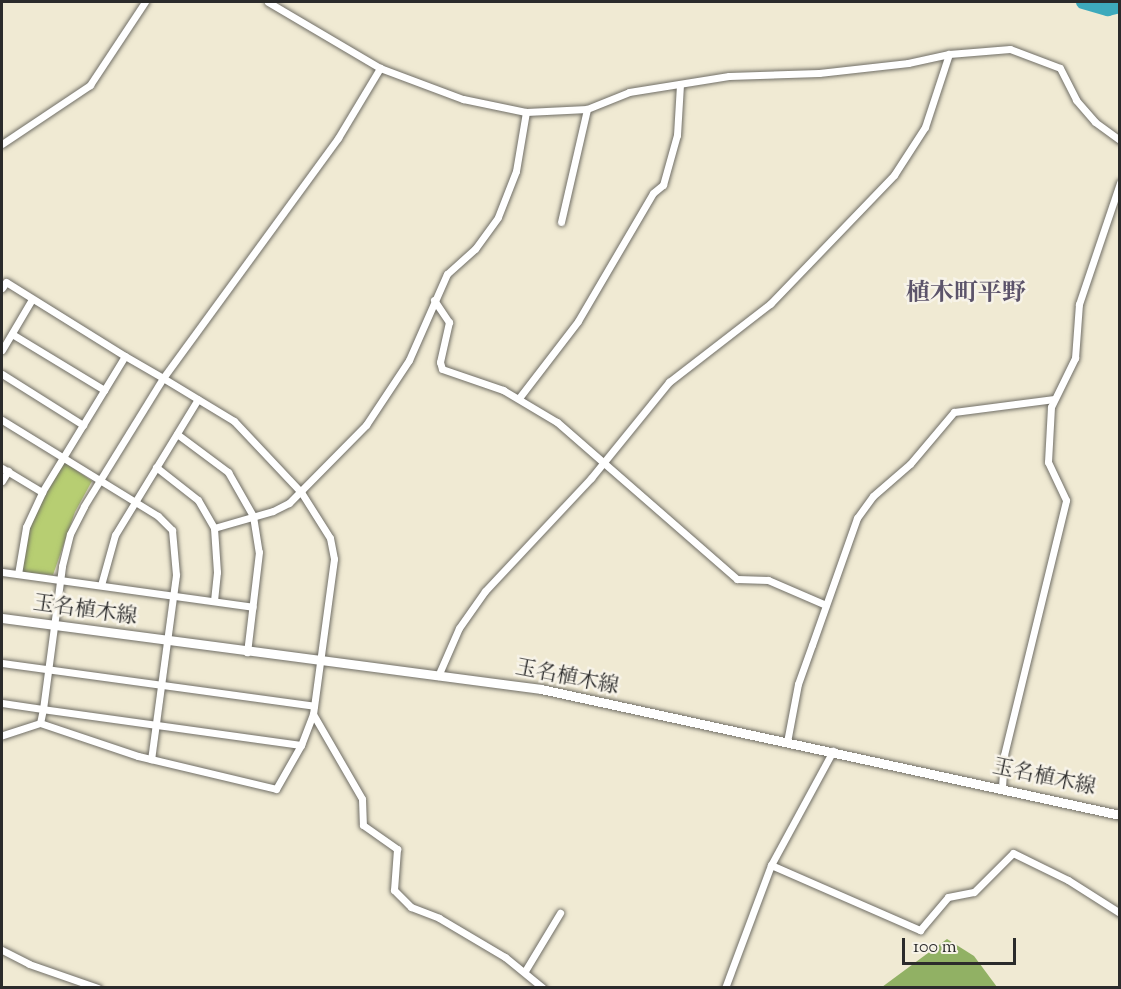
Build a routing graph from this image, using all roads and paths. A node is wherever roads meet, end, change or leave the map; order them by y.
1 (145, 2) edge
2 (268, 2) edge
3 (949, 54) junction
4 (380, 69) junction
5 (680, 84) junction
6 (587, 109) junction
7 (526, 112) junction
8 (1119, 140) edge
9 (2, 144) edge
10 (1119, 183) edge
11 (561, 222) dead end
12 (2, 288) edge
13 (33, 299) junction
14 (434, 300) junction
15 (12, 334) junction
16 (2, 350) edge
17 (125, 356) junction
18 (2, 374) edge
19 (163, 378) junction
20 (104, 390) junction
21 (519, 398) junction
22 (198, 399) junction
23 (1054, 399) junction
24 (2, 420) edge
25 (84, 425) junction
26 (177, 434) junction
27 (64, 457) junction
28 (604, 463) junction
29 (156, 467) junction
30 (5, 470) edge
31 (101, 479) junction
32 (2, 481) edge
33 (42, 492) junction
34 (301, 492) junction
35 (136, 501) junction
36 (253, 516) junction
37 (214, 528) junction
38 (2, 572) edge
39 (18, 574) junction
40 (60, 580) junction
41 (101, 585) junction
42 (173, 595) junction
43 (213, 601) junction
44 (826, 605) junction
45 (253, 607) junction
46 (2, 618) edge
47 (54, 624) junction
48 (167, 641) junction
49 (247, 652) junction
50 (2, 663) edge
51 (320, 663) junction
52 (48, 670) junction
53 (438, 676) junction
54 (161, 685) junction
55 (2, 703) edge
56 (43, 709) junction
57 (313, 710) junction
58 (40, 723) junction
59 (156, 724) junction
60 (2, 735) edge
61 (788, 742) junction
62 (301, 745) junction
63 (833, 751) junction
64 (151, 759) junction
65 (1002, 787) junction
66 (1119, 815) edge
67 (771, 866) junction
68 (560, 913) dead end
69 (1119, 913) edge
70 (2, 950) edge
71 (525, 971) junction
72 (98, 987) edge
73 (543, 987) edge
74 (725, 987) edge

1 - 9 street
2 - 4 street
3 - 5 street
3 - 8 street
3 - 28 street
4 - 7 street
4 - 19 street
5 - 6 street
5 - 21 street
6 - 7 street
6 - 11 street
7 - 14 street
10 - 23 street
12 - 13 street
13 - 15 street
13 - 17 street
14 - 21 street
14 - 34 street
15 - 16 street
15 - 20 street
17 - 19 street
17 - 20 street
18 - 25 street
19 - 22 street
19 - 31 street
20 - 25 street
21 - 28 street
22 - 26 street
22 - 34 street
23 - 44 street
23 - 65 street
24 - 27 street
25 - 27 street
26 - 29 street
26 - 36 street
27 - 31 street
27 - 33 street
28 - 44 street
28 - 53 street
29 - 35 street
29 - 37 street
30 - 32 street
30 - 33 street
31 - 35 street
31 - 40 street
33 - 39 street
34 - 36 street
34 - 51 street
35 - 41 street
35 - 42 street
36 - 37 street
36 - 45 street
37 - 43 street
38 - 39 street
39 - 40 street
40 - 41 street
40 - 47 street
41 - 42 street
42 - 43 street
42 - 48 street
43 - 45 street
44 - 61 street
45 - 49 street
46 - 47 main road, 玉名植木線
47 - 48 main road, 玉名植木線
47 - 52 street
48 - 49 main road, 玉名植木線
48 - 54 street
49 - 51 main road, 玉名植木線
50 - 52 street
51 - 53 main road, 玉名植木線
51 - 57 street
52 - 54 street
52 - 56 street
53 - 61 main road, 玉名植木線
54 - 57 street
54 - 59 street
55 - 56 street
56 - 58 street
56 - 59 street
57 - 62 street
57 - 71 street
58 - 60 street
58 - 64 street
59 - 62 street
59 - 64 street
61 - 63 main road, 玉名植木線
62 - 64 street
63 - 65 main road, 玉名植木線
63 - 67 street
65 - 66 main road, 玉名植木線
67 - 69 street
67 - 74 street
68 - 71 street
70 - 72 street
71 - 73 street

